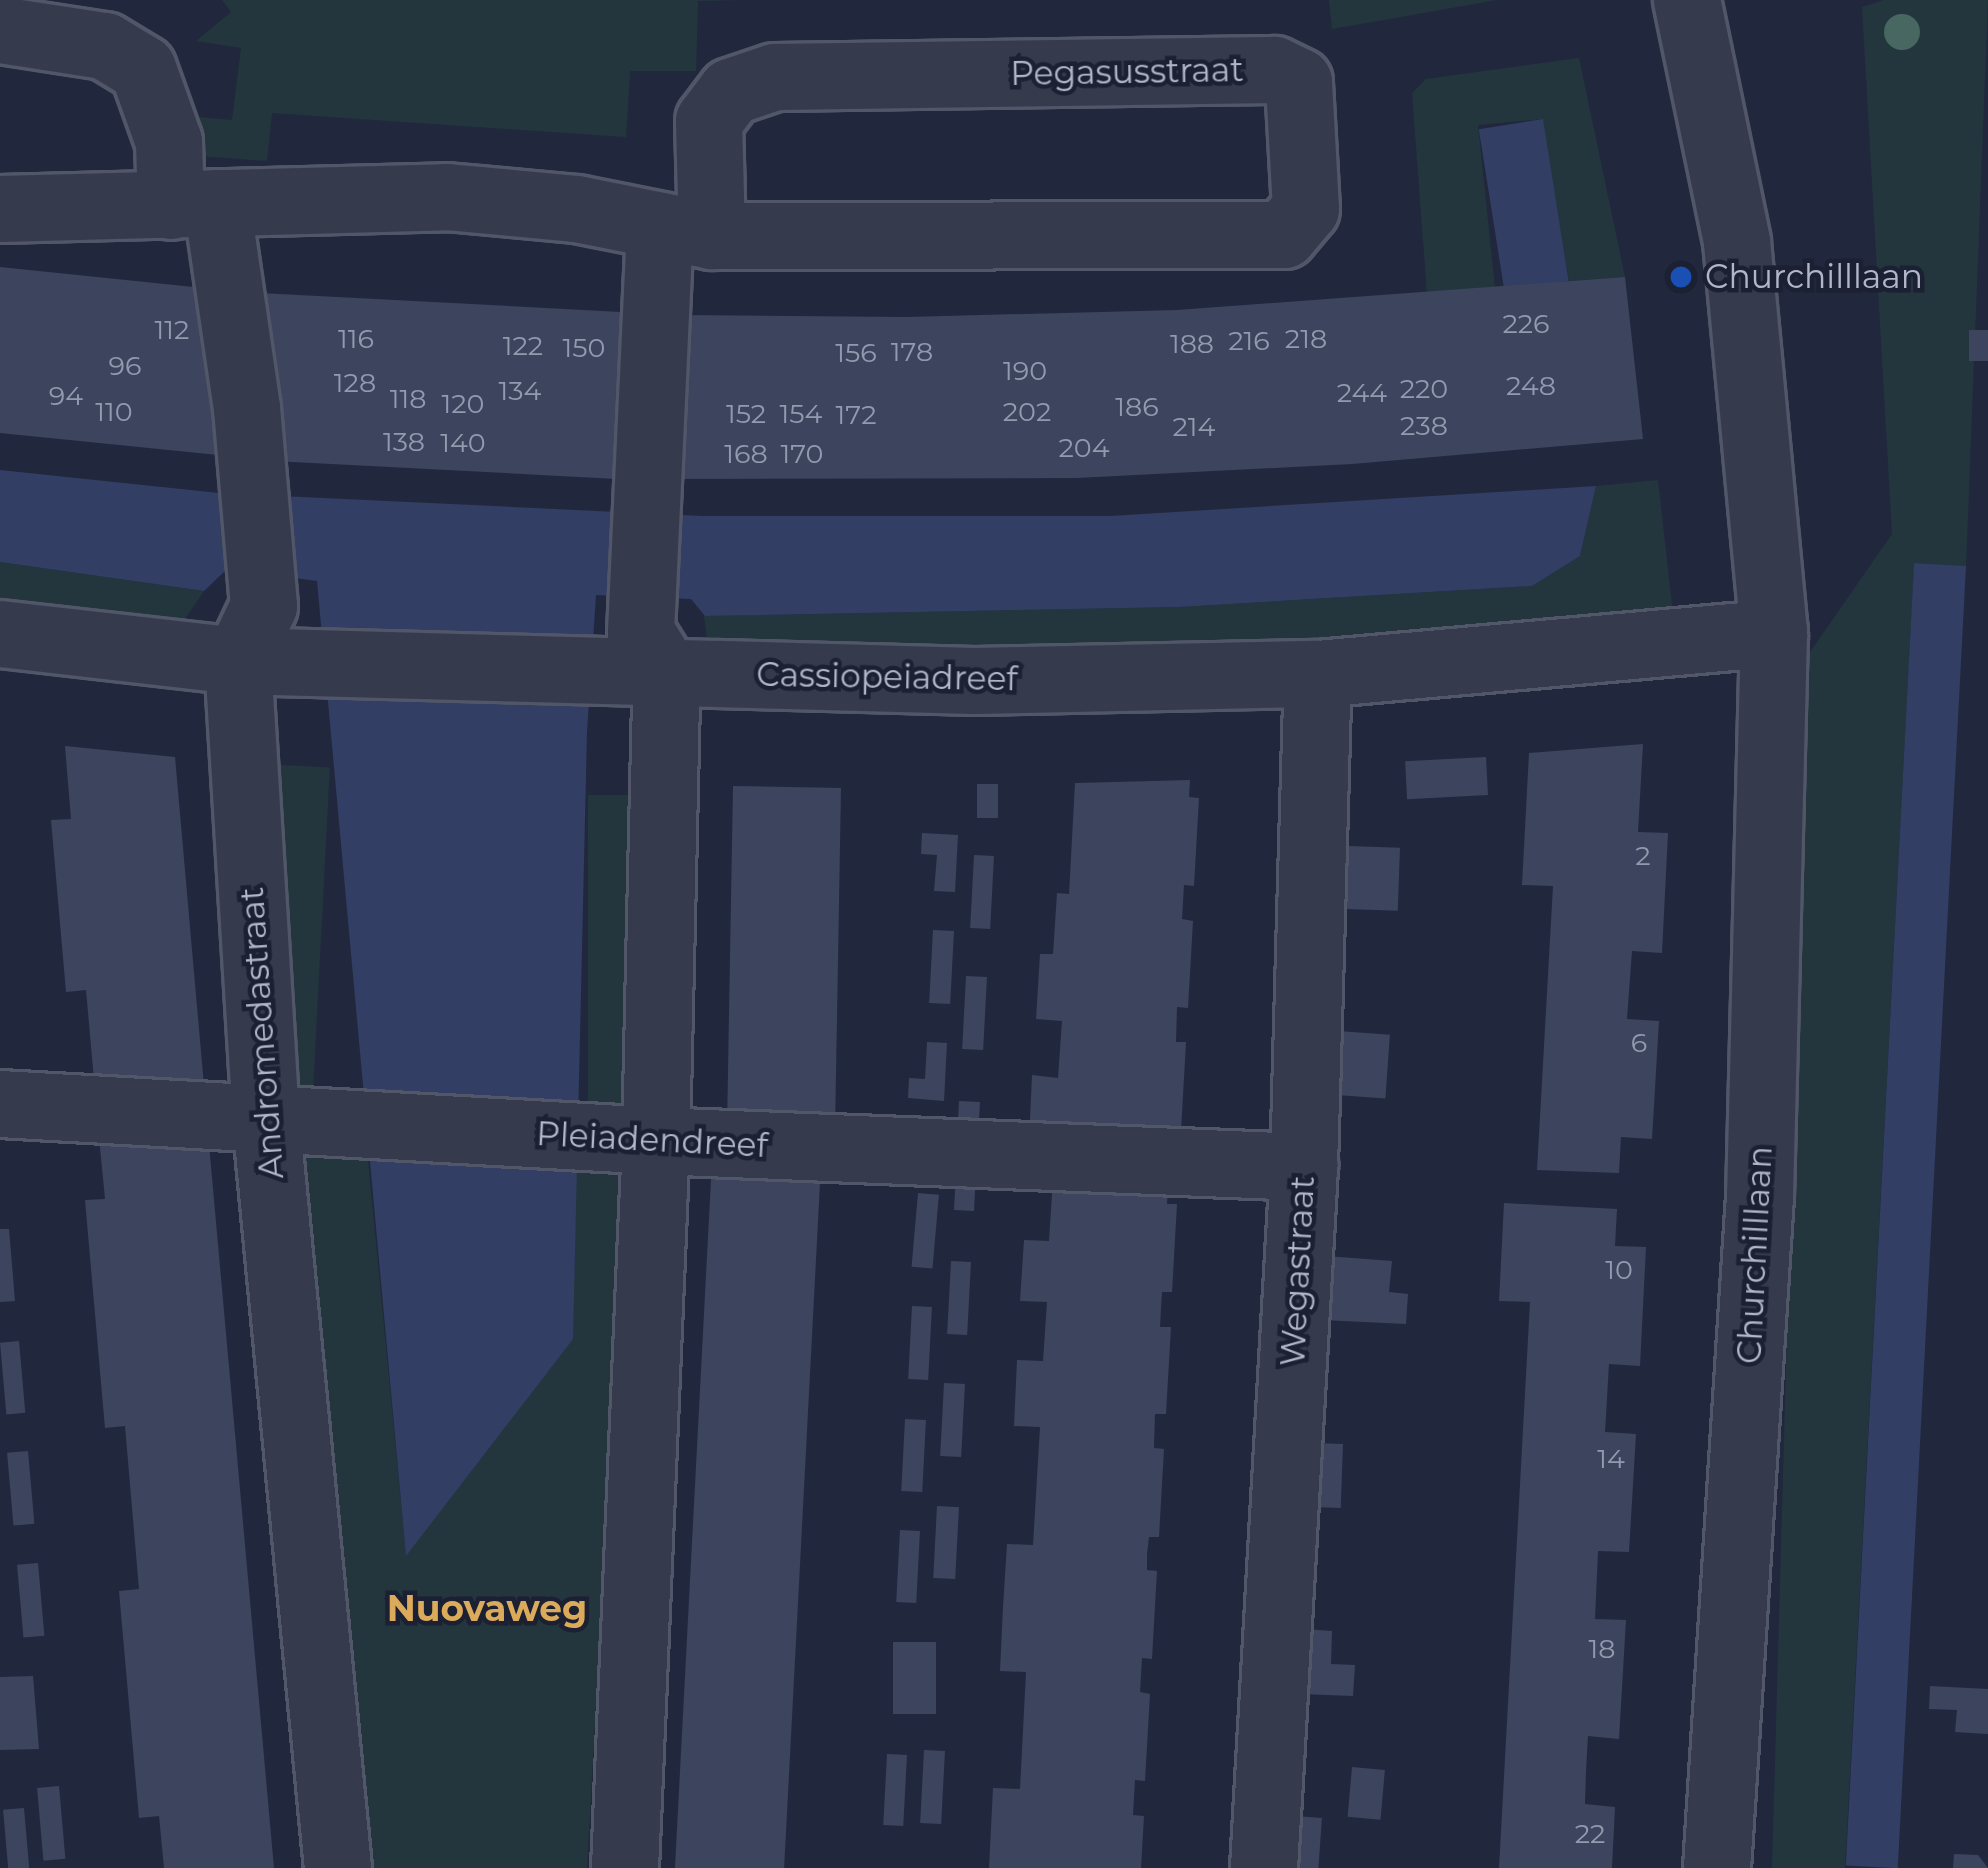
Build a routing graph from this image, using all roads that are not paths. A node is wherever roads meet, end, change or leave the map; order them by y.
1 (1687, 0) edge
2 (0, 30) edge
3 (194, 205) junction
4 (0, 208) edge
5 (686, 232) junction
6 (251, 633) junction
7 (1774, 633) junction
8 (0, 634) edge
9 (634, 659) junction
10 (1318, 674) junction
11 (0, 1104) edge
12 (266, 1119) junction
13 (656, 1141) junction
14 (1304, 1168) junction
15 (338, 1868) edge
16 (626, 1868) edge
17 (1264, 1868) edge
18 (1717, 1868) edge

1 - 7 street, Churchilllaan
2 - 3 street
3 - 4 street, Pegasusstraat
3 - 5 street, Pegasusstraat
3 - 6 street, Andromedastraat
5 - 5 street, Pegasusstraat
5 - 9 street
6 - 8 street, Cassiopeiadreef
6 - 9 street, Cassiopeiadreef
6 - 12 street, Andromedastraat
7 - 10 street, Cassiopeiadreef
7 - 18 street, Churchilllaan
9 - 10 street, Cassiopeiadreef
9 - 13 street
10 - 14 street, Wegastraat
11 - 12 street, Pleiadendreef
12 - 13 street, Pleiadendreef
12 - 15 street, Andromedastraat
13 - 14 street, Pleiadendreef
13 - 16 street
14 - 17 street, Wegastraat

